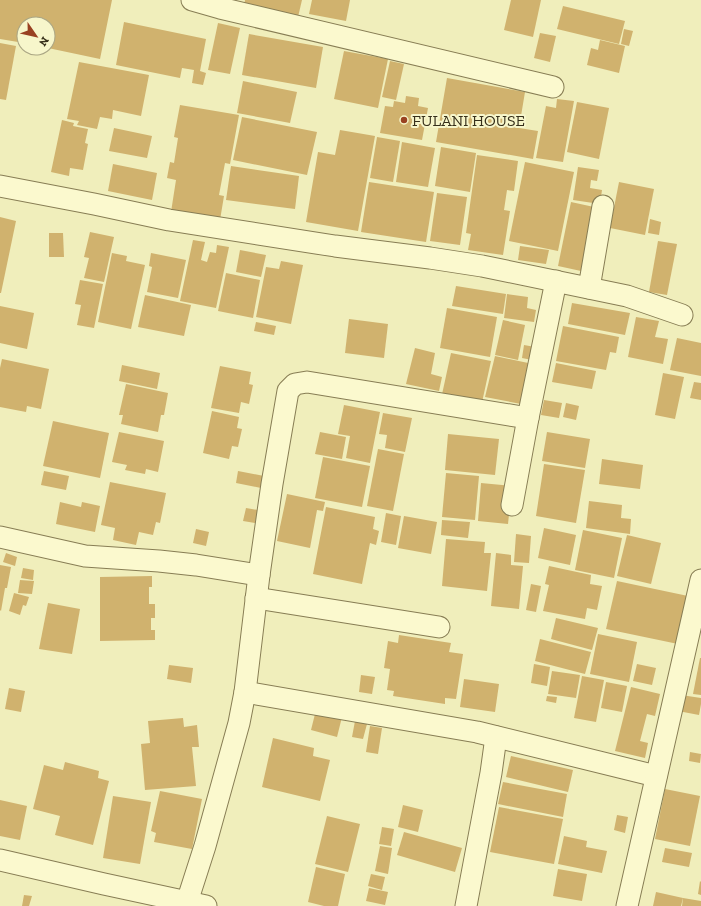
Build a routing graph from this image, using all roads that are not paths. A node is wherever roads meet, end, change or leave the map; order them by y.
1 (192, 0) edge
2 (221, 4) edge
3 (553, 87) dead end
4 (0, 186) edge
5 (603, 206) dead end
6 (556, 281) junction
7 (589, 288) junction
8 (682, 316) dead end
9 (528, 418) junction
10 (512, 505) dead end
11 (0, 537) edge
12 (259, 575) junction
13 (701, 580) edge
14 (256, 598) junction
15 (439, 627) dead end
16 (245, 692) junction
17 (496, 737) junction
18 (656, 776) junction
19 (0, 860) edge
20 (182, 903) edge
21 (466, 906) edge
22 (627, 906) edge

1 - 2 street
2 - 3 street
4 - 6 street
5 - 7 street
6 - 7 street
6 - 9 street
7 - 8 street
9 - 10 street
9 - 12 street
11 - 12 street
12 - 14 street
13 - 18 street
14 - 15 street
14 - 16 street
16 - 17 street
16 - 20 street
17 - 18 street
17 - 21 street
18 - 22 street
19 - 20 street

